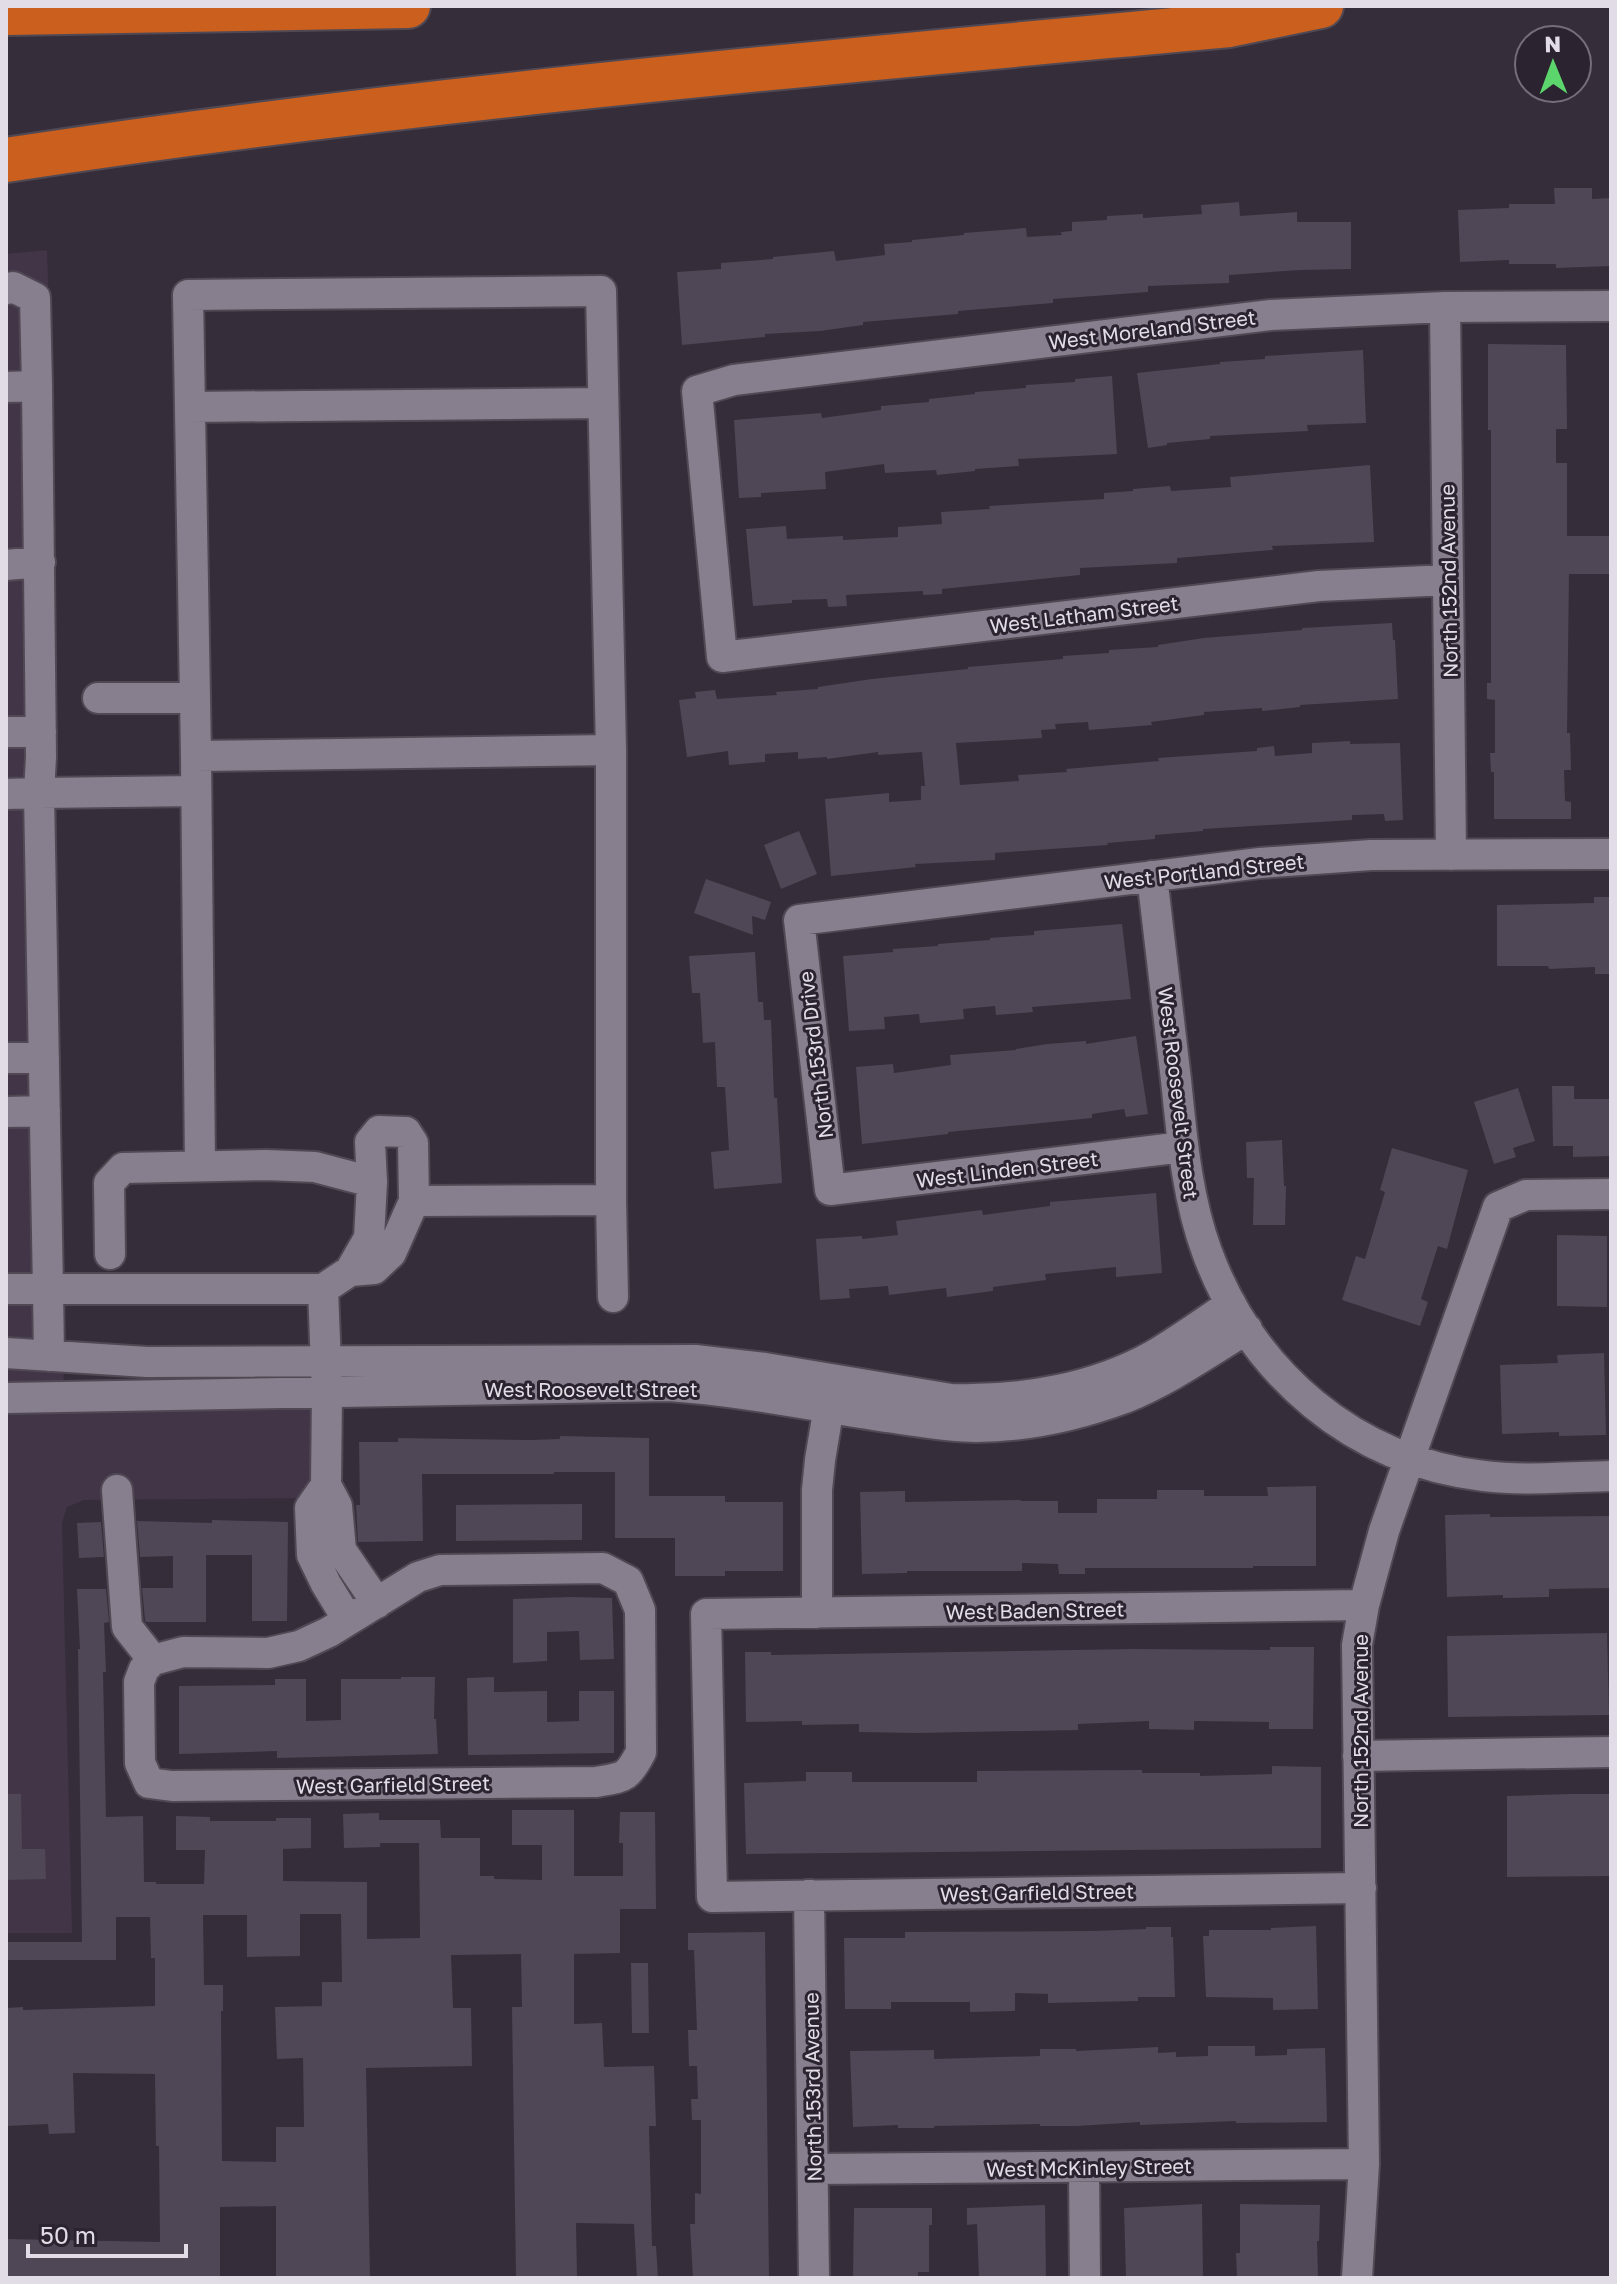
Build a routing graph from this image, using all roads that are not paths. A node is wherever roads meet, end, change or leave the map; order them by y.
1 (408, 6) edge
2 (1321, 6) edge
3 (6, 13) edge
4 (6, 160) edge
5 (6, 289) edge
6 (1611, 306) edge
7 (1445, 307) junction
8 (6, 310) edge
9 (36, 318) junction
10 (37, 386) junction
11 (6, 387) edge
12 (603, 403) junction
13 (190, 407) junction
14 (40, 562) junction
15 (6, 565) edge
16 (1448, 580) junction
17 (722, 657) joint
18 (98, 698) dead end
19 (195, 698) junction
20 (6, 732) edge
21 (41, 732) junction
22 (611, 750) junction
23 (196, 756) junction
24 (196, 791) junction
25 (39, 793) junction
26 (6, 794) edge
27 (1611, 854) edge
28 (1451, 855) junction
29 (1152, 876) junction
30 (799, 920) joint
31 (6, 1058) edge
32 (44, 1058) junction
33 (45, 1111) junction
34 (6, 1112) edge
35 (1183, 1147) junction
36 (200, 1166) junction
37 (372, 1182) junction
38 (830, 1190) joint
39 (1611, 1194) edge
40 (611, 1200) junction
41 (414, 1201) junction
42 (110, 1254) dead end
43 (350, 1271) junction
44 (6, 1289) edge
45 (48, 1289) junction
46 (323, 1289) junction
47 (613, 1297) dead end
48 (1239, 1316) junction
49 (6, 1353) edge
50 (49, 1356) junction
51 (326, 1362) junction
52 (327, 1392) junction
53 (831, 1394) junction
54 (6, 1398) edge
55 (1410, 1460) junction
56 (1611, 1476) edge
57 (117, 1490) dead end
58 (330, 1560) junction
59 (377, 1603) junction
60 (1364, 1605) junction
61 (817, 1613) junction
62 (348, 1620) junction
63 (149, 1664) junction
64 (1611, 1752) edge
65 (1358, 1756) junction
66 (1361, 1888) junction
67 (809, 1895) junction
68 (712, 1897) joint
69 (1364, 2164) junction
70 (1084, 2167) junction
71 (813, 2169) junction
72 (814, 2278) edge
73 (1085, 2278) edge
74 (1357, 2278) edge

1 - 3 highway
2 - 4 highway
5 - 9 street
6 - 7 street, West Moreland Street
7 - 16 street, North 152nd Avenue
7 - 17 street, West Moreland Street
8 - 9 street
9 - 10 street
10 - 11 street
10 - 14 street
12 - 13 street
12 - 13 street
12 - 22 street
13 - 19 street
14 - 15 street
14 - 21 street
16 - 17 street, West Latham Street
16 - 28 street, North 152nd Avenue
18 - 19 street
19 - 23 street
20 - 21 street
21 - 25 street
22 - 23 street
22 - 40 street
23 - 24 street
24 - 25 street
24 - 36 street
25 - 26 street
25 - 32 street
27 - 28 street, West Portland Street
28 - 29 street, West Portland Street
29 - 30 street, West Portland Street
29 - 35 street, West Roosevelt Street
30 - 38 street, North 153rd Drive
31 - 32 street
32 - 33 street
33 - 34 street
33 - 45 street
35 - 38 street, West Linden Street
35 - 48 street, West Roosevelt Street
36 - 37 street
36 - 42 street
37 - 41 street
37 - 43 street
39 - 55 street, North 152nd Avenue
40 - 41 street
40 - 47 street
41 - 43 street
43 - 46 street
44 - 45 street
45 - 46 street
45 - 50 street
46 - 51 street
48 - 53 street, West Roosevelt Street
48 - 55 street, West Roosevelt Street
49 - 50 street, West Roosevelt Street
50 - 51 street, West Roosevelt Street
51 - 52 street
51 - 53 street, West Roosevelt Street
52 - 53 street, West Roosevelt Street
52 - 54 street, West Roosevelt Street
52 - 58 street
53 - 61 street
55 - 56 street, West Roosevelt Street
55 - 60 street, North 152nd Avenue
57 - 63 street
58 - 59 street
58 - 62 street
59 - 62 street
59 - 63 street, West Garfield Street
60 - 61 street, West Baden Street
60 - 65 street, North 152nd Avenue
61 - 68 street, West Baden Street
62 - 63 street
64 - 65 street
65 - 66 street, North 152nd Avenue
66 - 67 street, West Garfield Street
66 - 69 street, North 152nd Avenue
67 - 68 street, West Garfield Street
67 - 71 street, North 153rd Avenue
69 - 70 street, West McKinley Street
69 - 74 street, North 152nd Avenue
70 - 71 street, West McKinley Street
70 - 73 street
71 - 72 street, North 153rd Avenue

